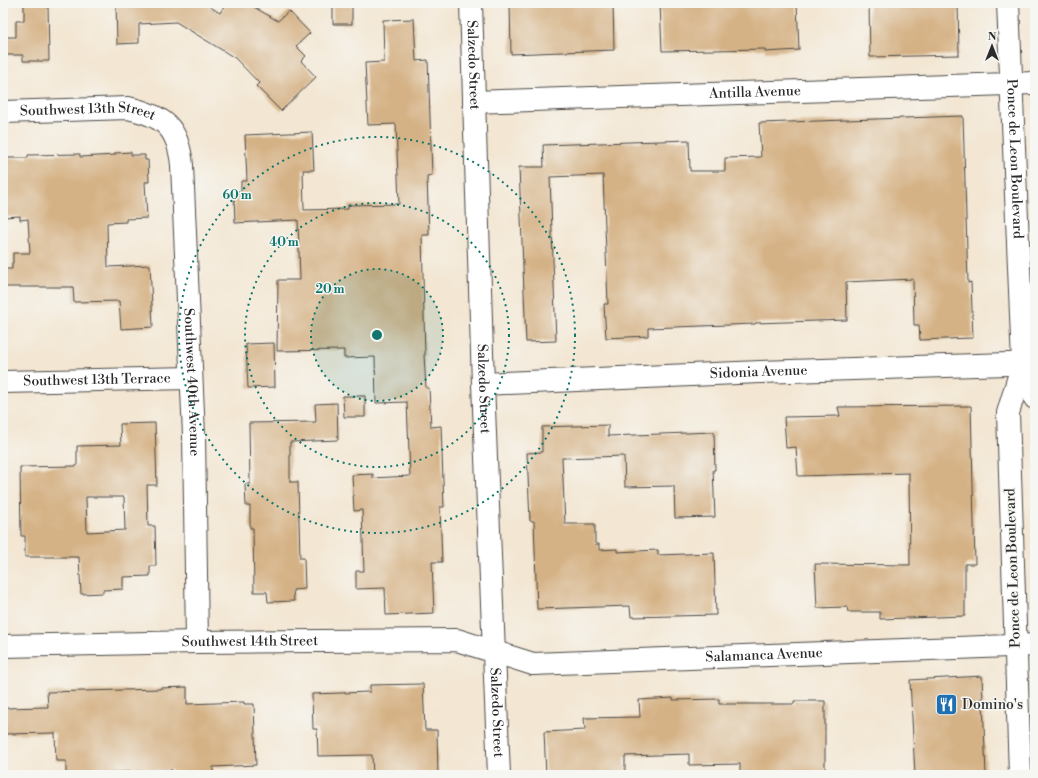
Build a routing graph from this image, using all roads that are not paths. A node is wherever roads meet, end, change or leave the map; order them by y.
1 (471, 3) edge
2 (1008, 3) edge
3 (1011, 83) junction
4 (1035, 83) edge
5 (474, 102) junction
6 (3, 112) edge
7 (168, 126) joint
8 (1029, 363) edge
9 (191, 378) junction
10 (3, 382) edge
11 (483, 384) junction
12 (1035, 398) edge
13 (197, 642) junction
14 (3, 646) edge
15 (1025, 646) edge
16 (494, 652) junction
17 (499, 775) edge
18 (1020, 775) edge

1 - 5 street, Salzedo Street
2 - 3 street, Ponce de Leon Boulevard
3 - 4 street, Antilla Avenue
3 - 5 street, Antilla Avenue
3 - 8 street, Ponce de Leon Boulevard
5 - 11 street, Salzedo Street
6 - 7 street, Southwest 13th Street
7 - 9 street, Southwest 40th Avenue
8 - 11 street, Sidonia Avenue
8 - 12 street, Ponce de Leon Boulevard
8 - 15 street, Ponce de Leon Boulevard
9 - 10 street, Southwest 13th Terrace
9 - 13 street, Southwest 40th Avenue
11 - 16 street, Salzedo Street
13 - 14 street, Southwest 14th Street
13 - 16 street, Southwest 14th Street
15 - 16 street, Salamanca Avenue
15 - 18 street, Ponce de Leon Boulevard
16 - 17 street, Salzedo Street

